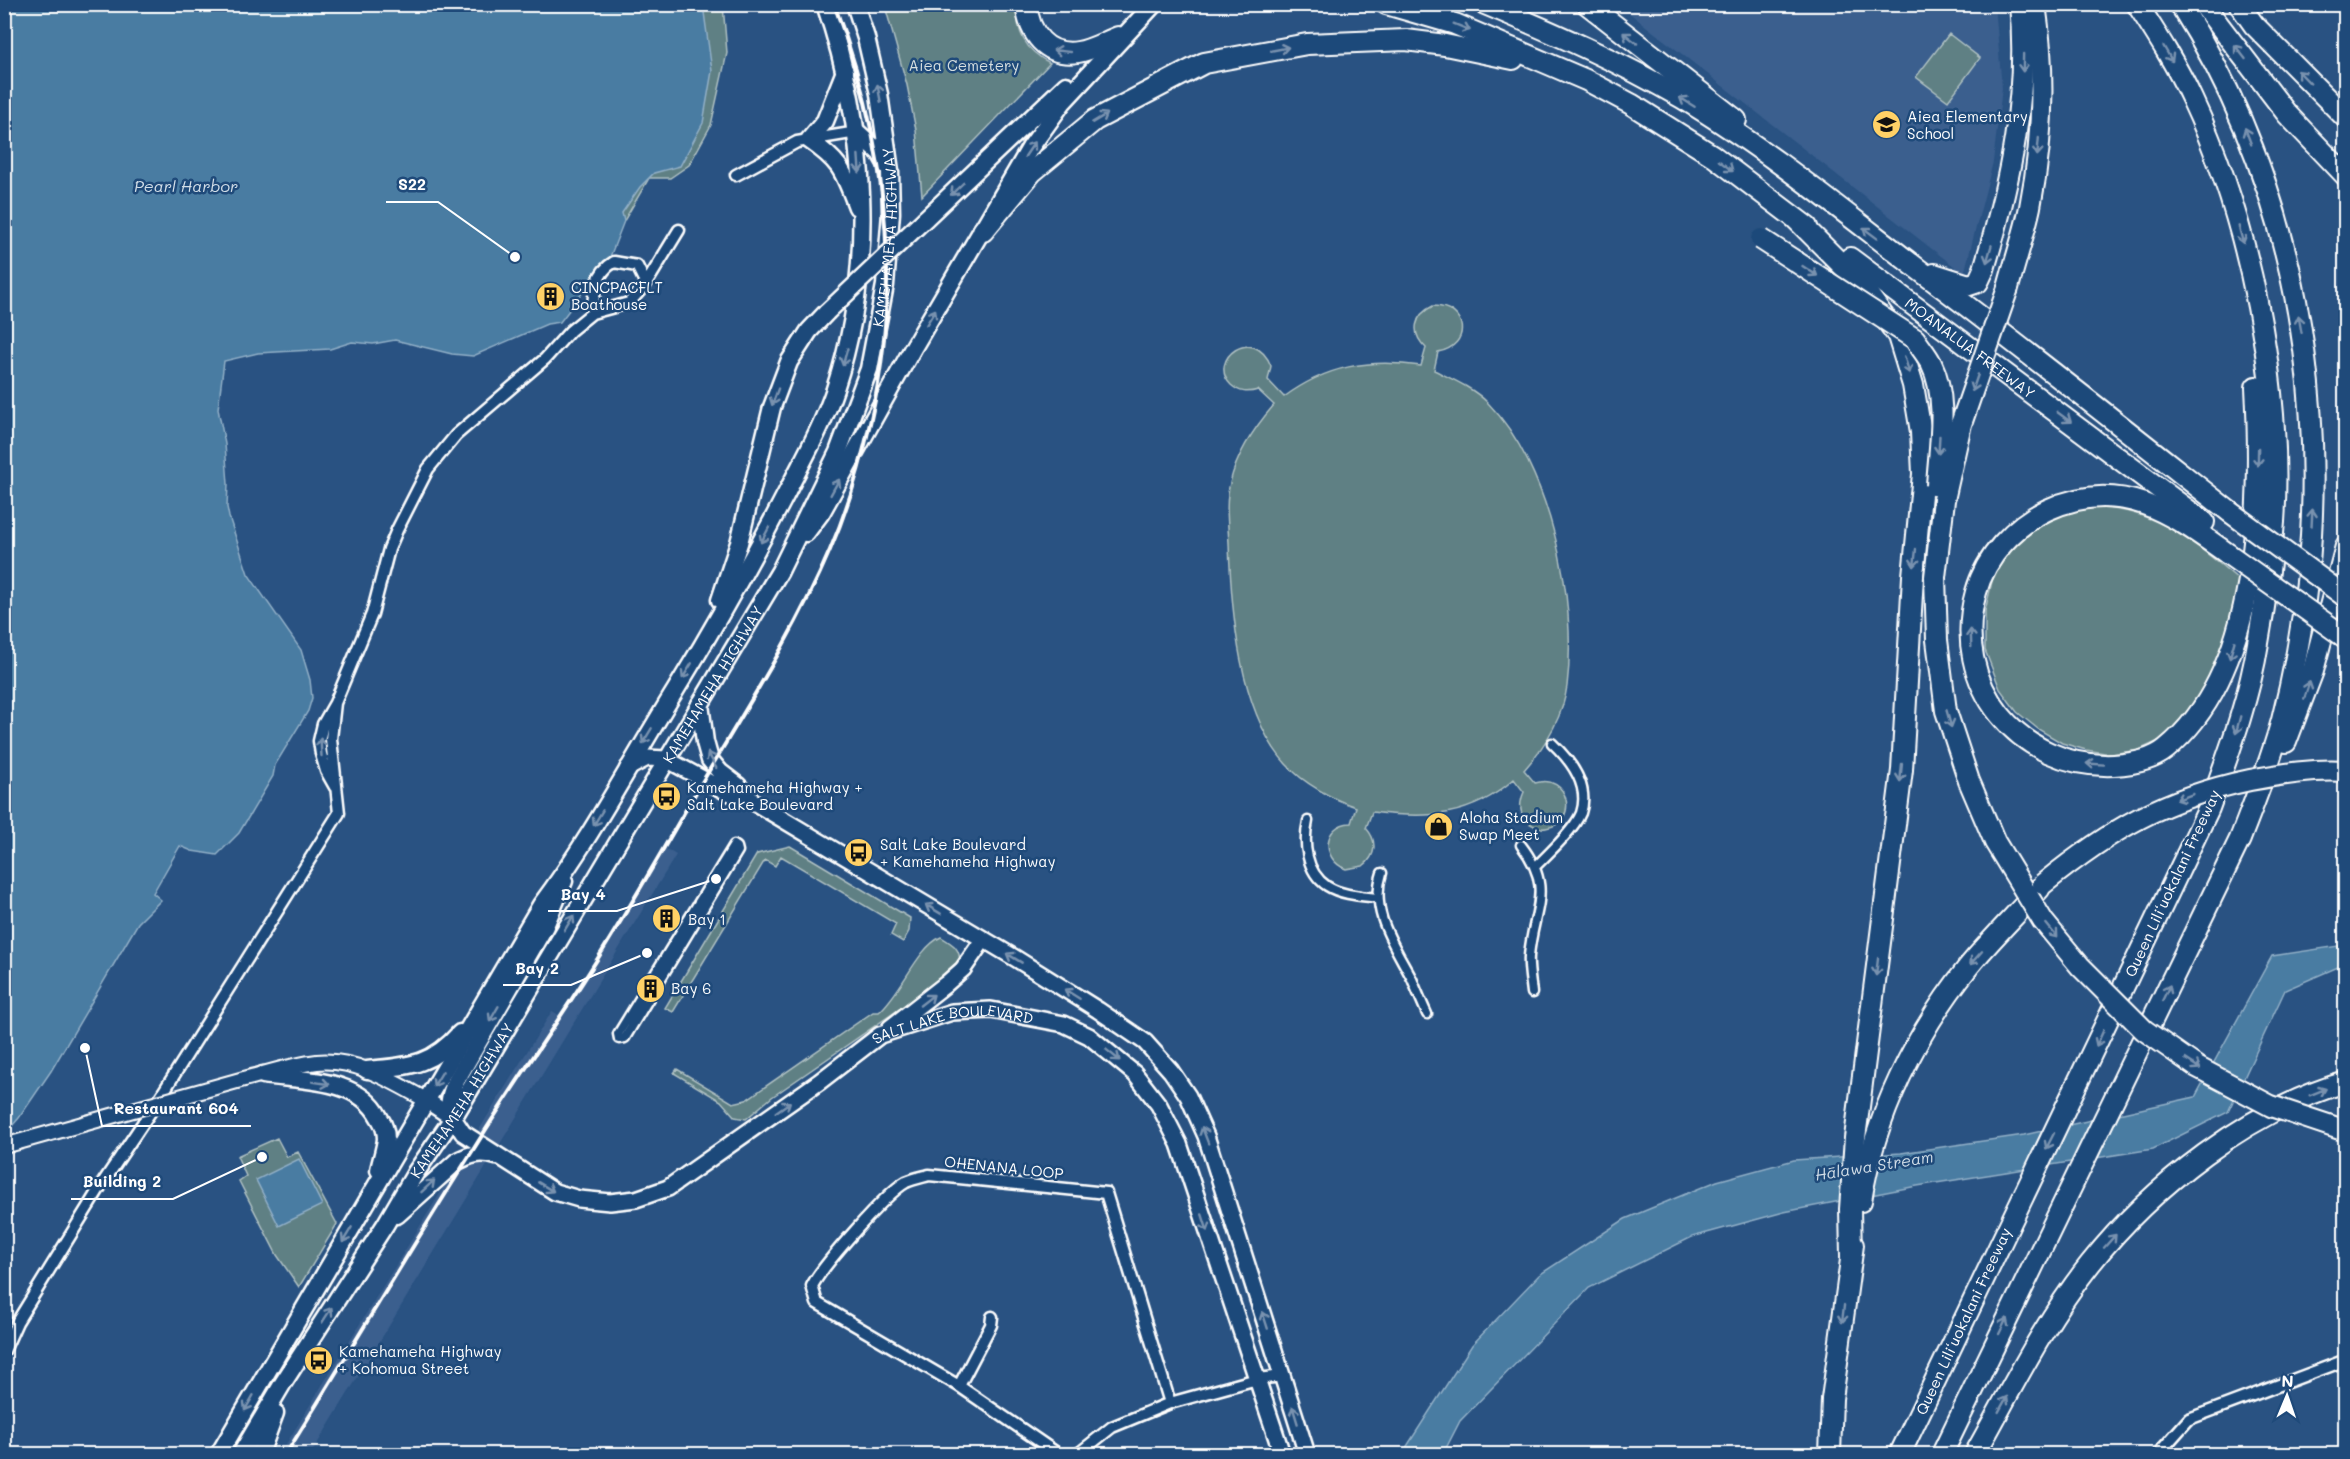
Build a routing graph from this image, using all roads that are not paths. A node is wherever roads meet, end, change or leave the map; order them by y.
1 (825, 4) edge
2 (855, 4) edge
3 (1026, 4) edge
4 (1153, 4) edge
5 (1386, 4) edge
6 (1485, 4) edge
7 (1587, 4) edge
8 (2020, 4) edge
9 (2036, 4) edge
10 (2138, 4) edge
11 (2180, 4) edge
12 (2203, 4) edge
13 (2239, 4) edge
14 (1118, 37) junction
15 (845, 71) junction
16 (1586, 80) junction
17 (2346, 118) edge
18 (857, 132) junction
19 (809, 140) junction
20 (890, 171) junction
21 (736, 175) dead end
22 (2346, 176) edge
23 (1821, 195) junction
24 (862, 219) junction
25 (1797, 220) junction
26 (679, 230) dead end
27 (983, 231) junction
28 (1761, 239) dead end
29 (1917, 268) junction
30 (2250, 273) junction
31 (646, 284) junction
32 (592, 313) junction
33 (2230, 507) junction
34 (2346, 546) edge
35 (2229, 548) junction
36 (780, 571) junction
37 (1935, 577) junction
38 (2346, 585) edge
39 (2346, 597) edge
40 (2346, 626) edge
41 (707, 638) junction
42 (2346, 638) edge
43 (700, 704) junction
44 (1552, 743) dead end
45 (666, 759) junction
46 (627, 768) junction
47 (2346, 771) edge
48 (752, 801) junction
49 (1308, 821) dead end
50 (2240, 840) junction
51 (1521, 845) dead end
52 (1536, 866) junction
53 (568, 869) junction
54 (1382, 873) dead end
55 (1378, 898) junction
56 (983, 939) junction
57 (1532, 993) dead end
58 (478, 1012) junction
59 (1427, 1014) dead end
60 (618, 1034) joint
61 (880, 1035) junction
62 (367, 1070) junction
63 (263, 1075) junction
64 (2346, 1082) edge
65 (426, 1100) junction
66 (453, 1118) junction
67 (2346, 1131) edge
68 (4, 1146) edge
69 (496, 1156) junction
70 (376, 1185) junction
71 (1855, 1208) junction
72 (385, 1225) junction
73 (992, 1317) dead end
74 (4, 1351) edge
75 (2346, 1360) edge
76 (1283, 1376) junction
77 (1257, 1379) junction
78 (283, 1383) junction
79 (959, 1386) junction
80 (1170, 1403) junction
81 (219, 1455) edge
82 (241, 1455) edge
83 (260, 1455) edge
84 (1058, 1455) edge
85 (1078, 1455) edge
86 (1282, 1455) edge
87 (1307, 1455) edge
88 (1830, 1455) edge
89 (1900, 1455) edge
90 (1942, 1455) edge
91 (1975, 1455) edge
92 (2158, 1455) edge

1 - 15 main road, KAMEHAMEHA HIGHWAY
20 -> 2 main road, KAMEHAMEHA HIGHWAY
14 -> 3 highway
4 - 14 main road
27 -> 4 main road
5 -> 16 highway
23 -> 6 highway
23 -> 7 highway
8 -> 29 highway
9 -> 37 highway, bridge
10 -> 30 highway, Queen Liliʻuokalani Freeway
50 -> 11 highway
22 -> 12 highway
17 -> 13 highway
14 -> 41 main road, bridge
15 - 18 main road, KAMEHAMEHA HIGHWAY
15 - 19 main road
16 -> 25 highway, MOANALUA FREEWAY
27 -> 16 highway
18 - 19 street
18 - 20 main road
18 -> 24 main road, KAMEHAMEHA HIGHWAY
19 - 21 street
19 - 24 main road
20 - 36 main road, KAMEHAMEHA HIGHWAY
29 -> 23 highway, MOANALUA FREEWAY
24 -> 41 main road, KAMEHAMEHA HIGHWAY
25 -> 35 highway, MOANALUA FREEWAY
25 -> 71 highway
26 - 31 street
36 -> 27 main road
28 -> 37 highway, bridge
29 - 33 highway, MOANALUA FREEWAY
30 -> 35 highway
30 -> 89 highway, Queen Liliʻuokalani Freeway
31 - 32 street
31 - 32 street
32 - 74 street
33 - 38 highway
33 - 39 highway, bridge
50 -> 34 highway
35 - 40 highway, MOANALUA FREEWAY
35 - 42 highway, bridge
36 - 43 main road, KAMEHAMEHA HIGHWAY
37 -> 67 highway, bridge
41 -> 46 main road, KAMEHAMEHA HIGHWAY
43 - 45 main road, KAMEHAMEHA HIGHWAY
48 -> 43 main road
44 - 52 street
45 - 46 main road
45 - 48 main road
66 -> 45 main road, KAMEHAMEHA HIGHWAY
46 -> 53 main road, KAMEHAMEHA HIGHWAY
47 -> 71 highway, bridge
56 -> 48 main road
49 - 55 street
90 -> 50 highway
51 - 52 street
52 - 57 street
53 - 58 main road, KAMEHAMEHA HIGHWAY
53 -> 66 main road
54 - 55 street
55 - 59 street
61 -> 56 main road
76 -> 56 main road
58 - 62 main road
58 -> 65 main road, KAMEHAMEHA HIGHWAY
60 - 60 street
69 -> 61 main road, SALT LAKE BOULEVARD
61 -> 77 main road, SALT LAKE BOULEVARD
62 - 63 street
62 - 65 street
63 - 68 street, bridge
63 -> 70 main road
91 -> 64 highway
65 - 66 main road, SALT LAKE BOULEVARD
65 - 70 main road, KAMEHAMEHA HIGHWAY
66 - 69 main road, SALT LAKE BOULEVARD
66 - 72 main road, KAMEHAMEHA HIGHWAY
72 -> 69 main road
70 -> 81 main road, KAMEHAMEHA HIGHWAY
71 -> 88 highway
78 -> 72 main road, KAMEHAMEHA HIGHWAY
73 - 79 street
75 - 92 street
76 - 77 street
87 -> 76 main road
77 - 80 street
77 - 86 main road, SALT LAKE BOULEVARD
78 - 82 main road, KAMEHAMEHA HIGHWAY
78 - 83 main road
79 - 80 street, OHENANA LOOP
79 - 84 street, OHENANA LOOP
80 - 85 street

